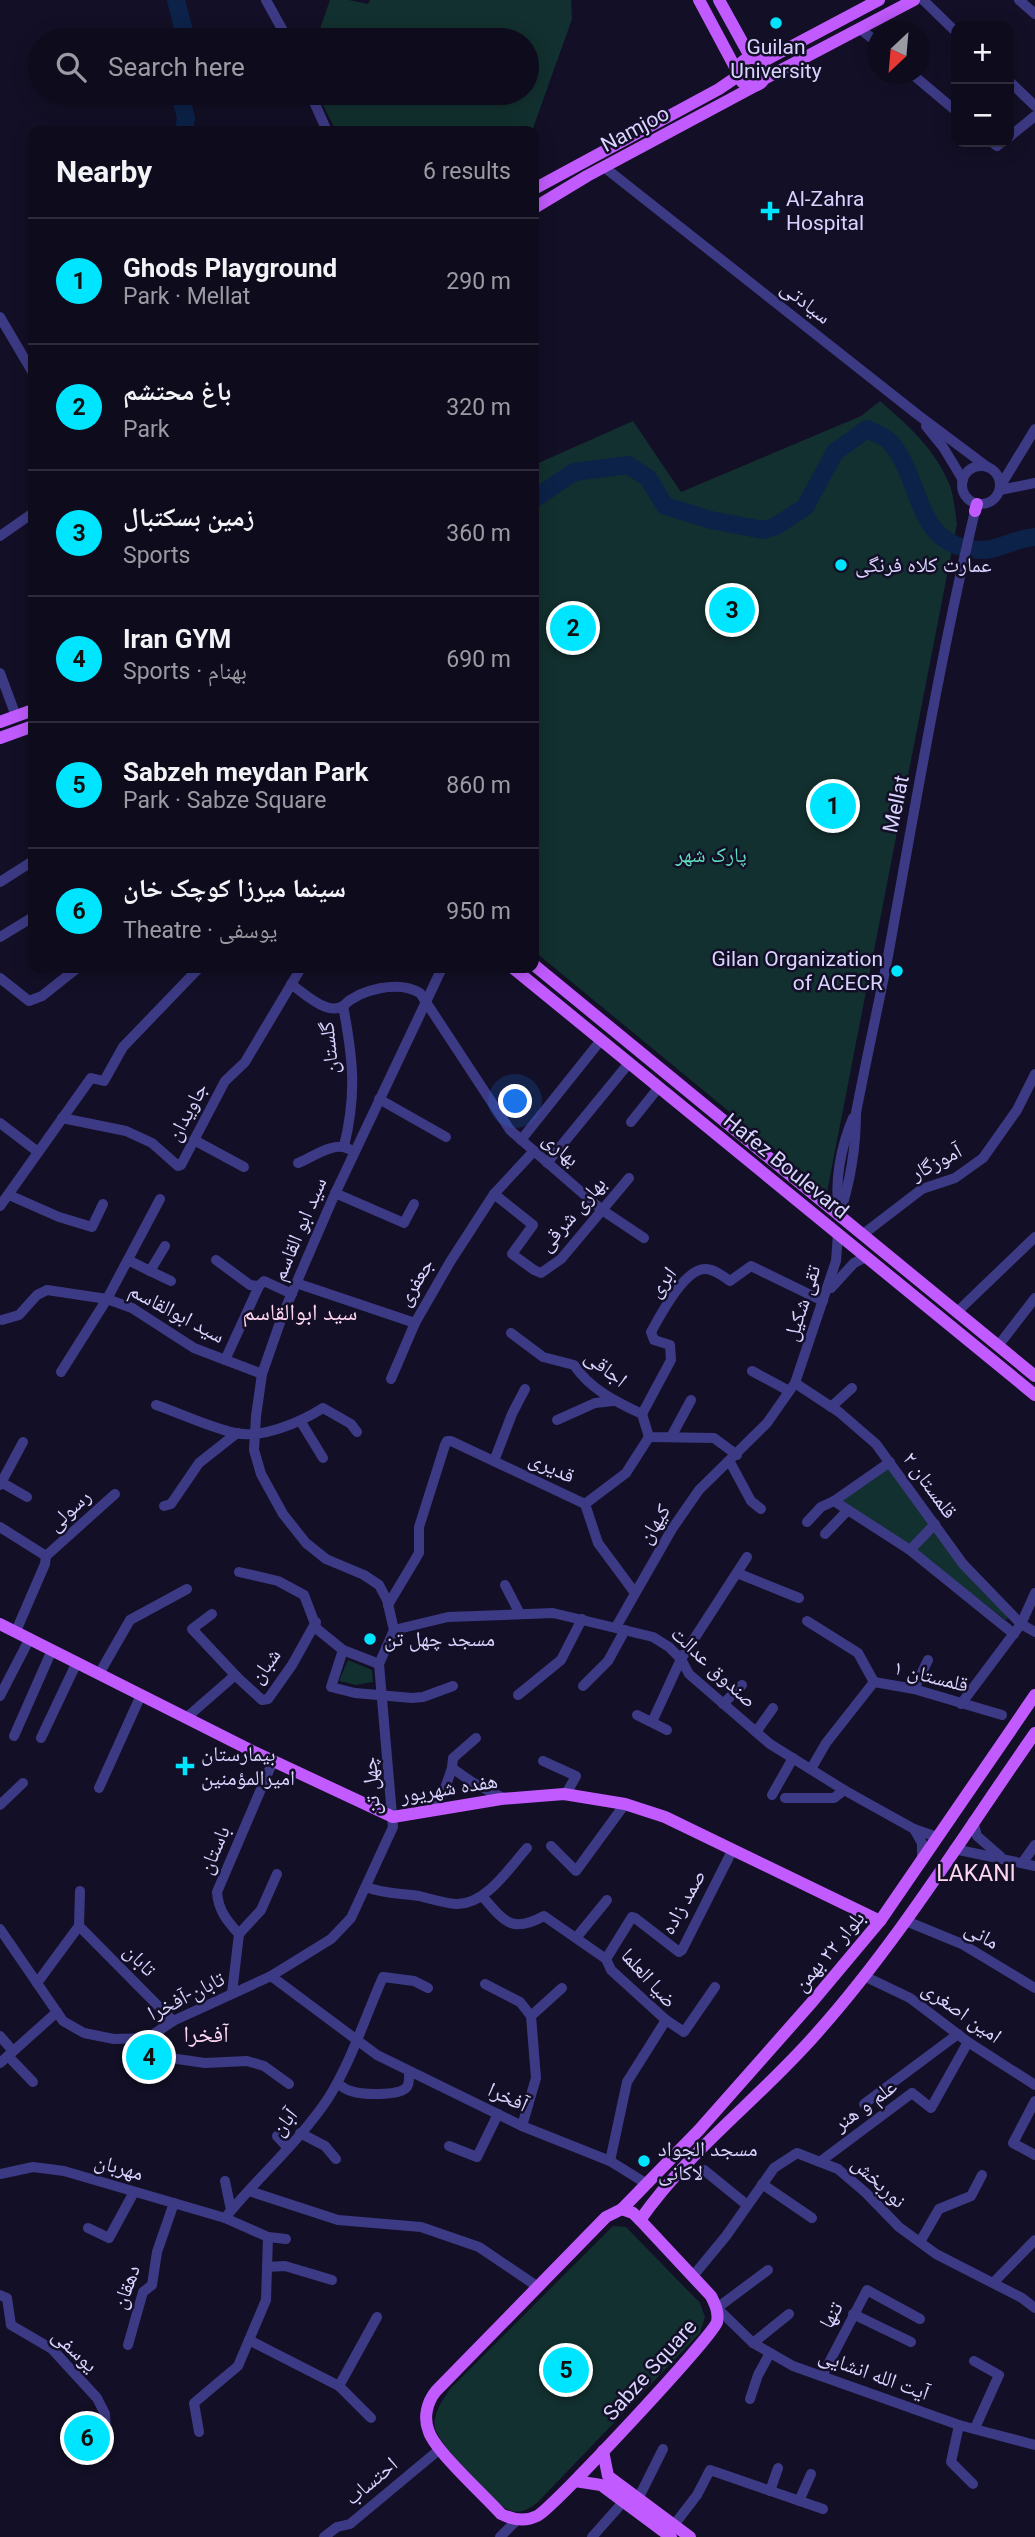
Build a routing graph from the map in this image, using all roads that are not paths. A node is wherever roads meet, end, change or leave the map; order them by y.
1 (266, 0) edge
2 (699, 0) edge
3 (719, 0) edge
4 (879, 0) edge
5 (914, 0) edge
6 (923, 0) edge
7 (1019, 0) edge
8 (1035, 14) edge
9 (951, 27) edge
10 (281, 28) edge
11 (860, 29) junction
12 (822, 31) junction
13 (867, 35) edge
14 (829, 45) junction
15 (757, 60) junction
16 (737, 73) junction
17 (760, 82) junction
18 (924, 84) edge
19 (1012, 84) edge
20 (315, 105) edge
21 (1035, 106) edge
22 (951, 107) edge
23 (673, 114) junction
24 (1035, 116) edge
25 (325, 126) edge
26 (680, 127) junction
27 (1014, 133) edge
28 (604, 167) junction
29 (539, 186) edge
30 (539, 205) edge
31 (0, 317) edge
32 (28, 365) edge
33 (918, 415) junction
34 (1035, 429) edge
35 (986, 466) junction
36 (962, 480) junction
37 (1035, 483) edge
38 (1001, 487) junction
39 (976, 507) junction
40 (28, 516) edge
41 (0, 536) edge
42 (0, 673) edge
43 (28, 712) edge
44 (16, 716) junction
45 (0, 722) edge
46 (28, 728) edge
47 (0, 738) edge
48 (28, 864) edge
49 (0, 882) edge
50 (28, 920) edge
51 (0, 937) edge
52 (539, 969) edge
53 (71, 973) edge
54 (194, 973) edge
55 (298, 973) edge
56 (440, 973) edge
57 (519, 973) edge
58 (0, 978) edge
59 (291, 984) junction
60 (426, 1002) junction
61 (343, 1006) junction
62 (601, 1040) junction
63 (629, 1063) junction
64 (1035, 1073) edge
65 (659, 1087) junction
66 (685, 1089) junction
67 (379, 1099) junction
68 (676, 1101) junction
69 (62, 1118) junction
70 (631, 1122) dead end
71 (0, 1123) edge
72 (446, 1137) dead end
73 (194, 1140) junction
74 (521, 1140) junction
75 (344, 1146) junction
76 (534, 1151) junction
77 (37, 1152) junction
78 (355, 1152) junction
79 (299, 1163) dead end
80 (547, 1163) junction
81 (244, 1167) dead end
82 (629, 1178) dead end
83 (335, 1193) junction
84 (494, 1194) junction
85 (9, 1195) junction
86 (160, 1199) dead end
87 (414, 1203) dead end
88 (103, 1204) dead end
89 (0, 1206) edge
90 (602, 1210) junction
91 (839, 1216) junction
92 (838, 1233) junction
93 (862, 1235) junction
94 (1035, 1237) edge
95 (644, 1238) dead end
96 (165, 1246) dead end
97 (866, 1257) junction
98 (128, 1260) junction
99 (216, 1260) dead end
100 (150, 1272) junction
101 (171, 1281) dead end
102 (259, 1286) junction
103 (294, 1289) junction
104 (824, 1298) junction
105 (1035, 1298) edge
106 (107, 1300) junction
107 (957, 1312) junction
108 (1, 1320) edge
109 (415, 1324) junction
110 (511, 1333) dead end
111 (998, 1346) junction
112 (225, 1360) junction
113 (671, 1360) joint
114 (752, 1371) dead end
115 (61, 1372) dead end
116 (262, 1374) junction
117 (1035, 1376) edge
118 (391, 1379) dead end
119 (792, 1387) junction
120 (852, 1388) dead end
121 (525, 1389) dead end
122 (1035, 1395) edge
123 (691, 1400) dead end
124 (613, 1401) junction
125 (156, 1405) dead end
126 (831, 1407) junction
127 (642, 1413) junction
128 (557, 1420) dead end
129 (301, 1422) junction
130 (357, 1432) dead end
131 (237, 1433) junction
132 (255, 1433) junction
133 (649, 1437) junction
134 (671, 1437) junction
135 (23, 1442) dead end
136 (735, 1456) junction
137 (323, 1458) dead end
138 (494, 1461) junction
139 (890, 1462) junction
140 (1, 1483) edge
141 (115, 1494) dead end
142 (27, 1497) dead end
143 (834, 1501) junction
144 (585, 1504) junction
145 (164, 1506) dead end
146 (761, 1509) dead end
147 (848, 1510) junction
148 (807, 1522) dead end
149 (935, 1524) junction
150 (0, 1528) edge
151 (825, 1534) dead end
152 (910, 1550) junction
153 (46, 1556) junction
154 (747, 1557) dead end
155 (239, 1572) dead end
156 (737, 1573) junction
157 (505, 1585) dead end
158 (187, 1589) dead end
159 (635, 1593) junction
160 (1035, 1593) edge
161 (799, 1598) dead end
162 (388, 1605) junction
163 (212, 1614) dead end
164 (520, 1614) junction
165 (582, 1619) junction
166 (807, 1621) dead end
167 (316, 1622) junction
168 (0, 1624) edge
169 (621, 1628) junction
170 (1018, 1629) junction
171 (394, 1630) junction
172 (16, 1632) junction
173 (1035, 1632) edge
174 (30, 1638) junction
175 (52, 1650) junction
176 (344, 1650) junction
177 (681, 1659) junction
178 (928, 1660) dead end
179 (77, 1662) junction
180 (379, 1664) junction
181 (99, 1674) junction
182 (237, 1677) junction
183 (874, 1682) junction
184 (742, 1685) dead end
185 (453, 1686) dead end
186 (583, 1686) dead end
187 (914, 1689) junction
188 (382, 1694) junction
189 (141, 1695) junction
190 (518, 1695) dead end
191 (1035, 1695) edge
192 (0, 1696) edge
193 (723, 1704) junction
194 (961, 1704) junction
195 (773, 1708) dead end
196 (1002, 1714) dead end
197 (637, 1715) dead end
198 (186, 1718) junction
199 (652, 1722) junction
200 (667, 1730) dead end
201 (756, 1732) junction
202 (1035, 1732) edge
203 (14, 1736) dead end
204 (41, 1738) dead end
205 (476, 1738) dead end
206 (793, 1758) junction
207 (272, 1761) junction
208 (543, 1761) dead end
209 (452, 1768) junction
210 (811, 1769) junction
211 (23, 1783) dead end
212 (99, 1788) dead end
213 (844, 1790) junction
214 (566, 1794) junction
215 (772, 1795) dead end
216 (785, 1798) dead end
217 (505, 1799) junction
218 (625, 1804) junction
219 (0, 1805) edge
220 (429, 1811) junction
221 (393, 1816) junction
222 (973, 1821) junction
223 (914, 1829) junction
224 (937, 1837) junction
225 (1035, 1845) edge
226 (551, 1846) dead end
227 (527, 1848) dead end
228 (954, 1849) junction
229 (732, 1851) junction
230 (922, 1858) junction
231 (1005, 1859) junction
232 (1023, 1862) junction
233 (1035, 1866) edge
234 (276, 1874) dead end
235 (366, 1887) junction
236 (80, 1891) dead end
237 (482, 1896) junction
238 (607, 1900) dead end
239 (880, 1920) junction
240 (906, 1921) junction
241 (79, 1926) junction
242 (0, 1929) edge
243 (239, 1934) junction
244 (576, 1938) junction
245 (606, 1959) junction
246 (271, 1976) junction
247 (864, 1976) junction
248 (37, 1983) junction
249 (485, 1984) dead end
250 (715, 1987) dead end
251 (428, 1988) dead end
252 (562, 1988) dead end
253 (1035, 1988) edge
254 (232, 1993) junction
255 (57, 2012) junction
256 (531, 2016) junction
257 (666, 2020) junction
258 (173, 2021) junction
259 (958, 2034) junction
260 (0, 2036) edge
261 (148, 2038) junction
262 (356, 2038) junction
263 (968, 2042) junction
264 (7, 2056) edge
265 (409, 2072) junction
266 (749, 2074) junction
267 (33, 2082) dead end
268 (337, 2083) junction
269 (289, 2084) dead end
270 (1035, 2085) edge
271 (763, 2087) junction
272 (359, 2093) junction
273 (1035, 2101) edge
274 (354, 2104) dead end
275 (864, 2104) dead end
276 (498, 2114) junction
277 (522, 2126) junction
278 (300, 2133) junction
279 (277, 2136) dead end
280 (449, 2146) dead end
281 (288, 2148) junction
282 (1035, 2155) edge
283 (336, 2159) dead end
284 (610, 2161) junction
285 (821, 2161) junction
286 (704, 2169) dead end
287 (0, 2174) edge
288 (982, 2175) dead end
289 (225, 2181) dead end
290 (762, 2185) junction
291 (643, 2188) junction
292 (249, 2191) junction
293 (134, 2192) junction
294 (174, 2203) junction
295 (651, 2203) junction
296 (747, 2205) junction
297 (622, 2209) junction
298 (228, 2214) junction
299 (812, 2218) dead end
300 (640, 2220) junction
301 (88, 2228) dead end
302 (268, 2237) junction
303 (286, 2239) dead end
304 (1035, 2240) edge
305 (920, 2242) junction
306 (267, 2267) junction
307 (768, 2270) dead end
308 (693, 2276) junction
309 (332, 2280) dead end
310 (993, 2283) junction
311 (538, 2287) junction
312 (0, 2295) edge
313 (717, 2308) junction
314 (1035, 2308) edge
315 (789, 2314) dead end
316 (853, 2314) junction
317 (377, 2317) dead end
318 (920, 2319) dead end
319 (249, 2340) junction
320 (911, 2342) dead end
321 (753, 2343) junction
322 (128, 2345) dead end
323 (770, 2353) junction
324 (974, 2361) dead end
325 (822, 2376) junction
326 (340, 2386) junction
327 (750, 2399) dead end
328 (372, 2418) dead end
329 (958, 2425) junction
330 (975, 2428) junction
331 (199, 2432) dead end
332 (1035, 2445) edge
333 (107, 2449) dead end
334 (440, 2449) junction
335 (663, 2449) dead end
336 (603, 2451) junction
337 (778, 2468) dead end
338 (607, 2470) junction
339 (811, 2474) dead end
340 (575, 2481) junction
341 (592, 2484) junction
342 (973, 2484) dead end
343 (770, 2491) junction
344 (638, 2500) junction
345 (624, 2501) junction
346 (799, 2501) junction
347 (823, 2509) dead end
348 (517, 2520) junction
349 (673, 2531) edge
350 (324, 2537) edge
351 (500, 2537) edge
352 (592, 2537) edge
353 (690, 2537) edge

1 - 10 street
2 - 16 main road
3 - 15 main road
4 - 12 main road
5 - 11 main road, Namjoo
6 - 9 street
7 - 8 street
11 - 13 street
11 - 14 main road, Namjoo
12 - 14 main road
12 - 15 main road
14 - 17 main road, Namjoo
15 - 16 main road
15 - 17 main road
16 - 17 main road
16 - 23 main road, Namjoo
17 - 26 main road, Namjoo
18 - 22 street
19 - 21 street
20 - 25 street
23 - 26 main road
23 - 29 main road, Namjoo
24 - 27 street
26 - 28 main road, Namjoo
28 - 30 main road, Namjoo
28 - 33 street, سیادتی
31 - 32 street
33 - 35 street, سیادتی
33 - 36 street
34 - 38 street
35 - 36 street
35 - 38 street
36 - 39 street
37 - 38 street
38 - 39 street
39 - 91 street, Mellat
40 - 41 street
42 - 44 street
43 - 44 main road
44 - 45 main road
46 - 47 main road
48 - 49 street
50 - 51 street
52 - 66 main road, Hafez Boulevard
53 - 58 street
54 - 69 street
55 - 59 street, جاویدان
56 - 60 street, سید ابو القاسم
57 - 62 main road, Hafez Boulevard
59 - 61 street, گلستان
59 - 73 street, جاویدان
60 - 61 street
60 - 67 street, سید ابو القاسم
60 - 74 street, بهاری
61 - 75 street, گلستان
62 - 63 main road, Hafez Boulevard
62 - 74 street
63 - 65 main road, Hafez Boulevard
63 - 80 street
64 - 93 street, آموزگار
65 - 68 main road, Hafez Boulevard
65 - 70 street
66 - 68 main road
66 - 91 main road, Hafez Boulevard
67 - 72 street
67 - 78 street, سید ابو القاسم
68 - 92 main road, Hafez Boulevard
69 - 73 street, جاویدان
69 - 77 street
71 - 77 street
73 - 81 street
74 - 76 street, بهاری
75 - 78 street
75 - 79 street
76 - 80 street, بهاری
76 - 84 street, جعفری
77 - 85 street
78 - 83 street, سید ابو القاسم
80 - 90 street, بهاری
82 - 90 street, بهاری شرقی
83 - 87 street
83 - 103 street, سید ابو القاسم
84 - 90 street, بهاری شرقی
84 - 109 street, جعفری
85 - 88 street
85 - 89 street
86 - 98 street
90 - 95 street, بهاری
91 - 92 main road
91 - 93 main road, Hafez Boulevard
92 - 97 main road, Hafez Boulevard
92 - 104 street, تقی شکیل
93 - 107 main road, Hafez Boulevard
94 - 107 street
96 - 100 street
97 - 104 street
97 - 122 main road, Hafez Boulevard
98 - 100 street
98 - 106 street
99 - 102 street
100 - 101 street
102 - 103 street, جعفری
102 - 112 street
103 - 109 street, جعفری
103 - 116 street, سید ابو القاسم
104 - 113 street, ابری
104 - 119 street, تقی شکیل
105 - 111 street
106 - 108 street, سید ابوالقاسم
106 - 112 street, سید ابوالقاسم
106 - 115 street
107 - 111 main road, Hafez Boulevard
109 - 118 street
110 - 124 street, اجاقی
111 - 117 main road, Hafez Boulevard
112 - 116 street, سید ابوالقاسم
113 - 127 street, اجاقی
114 - 119 street, قلمستان ۲
116 - 132 street, سید ابو القاسم
119 - 126 street, قلمستان ۲
119 - 136 street, تقی شکیل
120 - 126 street
121 - 138 street
123 - 134 street
124 - 127 street, اجاقی
124 - 128 street
125 - 131 street
126 - 139 street, قلمستان ۲
127 - 133 street
129 - 130 street
129 - 132 street
129 - 137 street
131 - 132 street
131 - 145 street
132 - 162 street, سید ابو القاسم
133 - 134 street
133 - 144 street
134 - 136 street
135 - 140 street
136 - 146 street
136 - 159 street, کیهان
138 - 144 street, قدیری
138 - 162 street, قدیری
139 - 143 street
139 - 149 street, قلمستان ۲
140 - 142 street
141 - 153 street, رسولی
143 - 147 street
143 - 148 street
144 - 159 street, قدیری
147 - 151 street
147 - 152 street
149 - 152 street
149 - 170 street, قلمستان ۲
150 - 153 street
152 - 170 street
153 - 172 street, رسولی
154 - 156 street
155 - 167 street
156 - 161 street
156 - 177 street
157 - 164 street
158 - 181 street
159 - 169 street, کیهان
160 - 170 street
162 - 171 street, سید ابو القاسم
163 - 182 street, شبان
164 - 165 street, صندوق عدالت
164 - 171 street, صندوق عدالت
165 - 169 street, صندوق عدالت
165 - 190 street
166 - 183 street
167 - 176 street
167 - 182 street, شبان
168 - 172 main road, هفده شهریور
169 - 177 street, صندوق عدالت
169 - 186 street, کیهان
170 - 173 street
170 - 194 street
171 - 180 street, چهل تن
172 - 174 main road, هفده شهریور
174 - 175 main road, هفده شهریور
174 - 192 street
175 - 179 main road, هفده شهریور
175 - 203 street
176 - 180 street
176 - 188 street
177 - 193 street, صندوق عدالت
177 - 199 street
178 - 187 street
179 - 181 main road, هفده شهریور
179 - 204 street
180 - 188 street, چهل تن
181 - 189 main road, هفده شهریور
182 - 198 street, شبان
183 - 187 street, قلمستان ۱
183 - 210 street, قلمستان ۱
184 - 193 street
185 - 188 street
187 - 194 street, قلمستان ۱
188 - 221 street, چهل تن
189 - 198 main road, هفده شهریور
189 - 212 street
191 - 224 main road, بلوار ۲۲ بهمن
193 - 201 street, صندوق عدالت
194 - 196 street, قلمستان ۱
195 - 201 street
197 - 199 street
198 - 207 main road, هفده شهریور
199 - 200 street
201 - 206 street, صندوق عدالت
202 - 222 main road, بلوار ۲۲ بهمن
205 - 209 street
206 - 210 street, صندوق عدالت
206 - 215 street
207 - 221 main road, هفده شهریور
207 - 243 street, باستان
208 - 214 street
209 - 217 street
209 - 220 street
210 - 213 street, صندوق عدالت
211 - 219 street
213 - 216 street
213 - 223 street, صندوق عدالت
214 - 217 main road, هفده شهریور
214 - 218 main road, هفده شهریور
217 - 220 main road, هفده شهریور
218 - 226 street
218 - 229 main road, هفده شهریور
220 - 221 main road, هفده شهریور
221 - 235 street, چهل تن
222 - 228 main road, بلوار ۲۲ بهمن
222 - 231 street
223 - 224 street, صندوق عدالت
223 - 230 street
224 - 228 main road
224 - 230 main road, بلوار ۲۲ بهمن
225 - 232 street
227 - 237 street
228 - 231 street
228 - 240 main road, بلوار ۲۲ بهمن
229 - 239 main road, هفده شهریور
229 - 245 street, صمد زاده
230 - 239 main road, بلوار ۲۲ بهمن
231 - 232 street
232 - 233 street
234 - 243 street
235 - 237 street
235 - 246 street, چهل تن
236 - 241 street
237 - 244 street, ضیا العلما
238 - 244 street
239 - 266 main road, بلوار ۲۲ بهمن
240 - 247 main road, بلوار ۲۲ بهمن
240 - 253 street, مانی
241 - 248 street
241 - 258 street, تابان
242 - 248 street, تابان-آفخرا
243 - 254 street
244 - 245 street, ضیا العلما
245 - 257 street, ضیا العلما
246 - 254 street, تابان-آفخرا
246 - 262 street, آفخرا
247 - 259 street, امین اصغری
247 - 271 main road, بلوار ۲۲ بهمن
248 - 255 street, تابان-آفخرا
249 - 256 street
250 - 257 street
251 - 262 street, آبان
252 - 256 street
254 - 258 street, تابان-آفخرا
255 - 261 street, تابان-آفخرا
255 - 264 street
256 - 277 street
257 - 284 street, ضیا العلما
258 - 261 street, تابان-آفخرا
259 - 263 street, امین اصغری
259 - 275 street
260 - 264 street
261 - 269 street
262 - 265 street, آفخرا
262 - 268 street, آبان
263 - 270 street, امین اصغری
263 - 285 street, علم و هنر
264 - 267 street
265 - 272 street
265 - 276 street, آفخرا
266 - 271 main road
266 - 291 main road, بلوار ۲۲ بهمن
268 - 272 street
268 - 278 street, آبان
271 - 295 main road, بلوار ۲۲ بهمن
272 - 274 street
273 - 282 street
276 - 277 street, آفخرا
276 - 280 street
277 - 284 street, آفخرا
278 - 281 street, آبان
278 - 283 street
279 - 281 street
281 - 292 street, آبان
284 - 291 street, آفخرا
285 - 290 street, نوربخش
285 - 305 street, نوربخش
286 - 296 street
287 - 293 street, مهربان
288 - 305 street
289 - 298 street
290 - 296 street, نوربخش
290 - 299 street
291 - 295 main road
291 - 297 main road, بلوار ۲۲ بهمن
292 - 298 street, آبان
292 - 311 street
293 - 294 street, مهربان
293 - 301 street
294 - 298 street, مهربان
294 - 322 street, دهقان
295 - 300 main road, بلوار ۲۲ بهمن
296 - 308 street, نوربخش
297 - 300 main road, Sabze Square
297 - 311 main road
298 - 302 street, مهربان
300 - 308 main road, Sabze Square
302 - 303 street, مهربان
302 - 306 street
304 - 310 street
305 - 310 street, نوربخش
306 - 309 street
306 - 319 street
307 - 313 street
308 - 313 main road, Sabze Square
310 - 314 street, نوربخش
311 - 334 main road
312 - 333 street, یوسفی
313 - 321 street, آیت الله انشایی
313 - 336 main road, Sabze Square
315 - 321 street
316 - 318 street, تنها
316 - 320 street
316 - 325 street, تنها
317 - 326 street
319 - 326 street
319 - 331 street
321 - 323 street, آیت الله انشایی
323 - 325 street, آیت الله انشایی
323 - 327 street
324 - 330 street
325 - 329 street, آیت الله انشایی
326 - 328 street
329 - 330 street, آیت الله انشایی
329 - 342 street
330 - 332 street, آیت الله انشایی
334 - 348 main road
334 - 350 street, احتساب
335 - 344 street
336 - 338 main road
336 - 340 main road, Sabze Square
337 - 343 street
338 - 341 main road
338 - 344 main road
339 - 346 street
340 - 341 main road
340 - 348 main road, Sabze Square
341 - 345 main road
343 - 346 street
343 - 349 street
344 - 349 main road
345 - 349 main road
345 - 352 street
346 - 347 street
348 - 351 street
349 - 353 main road

